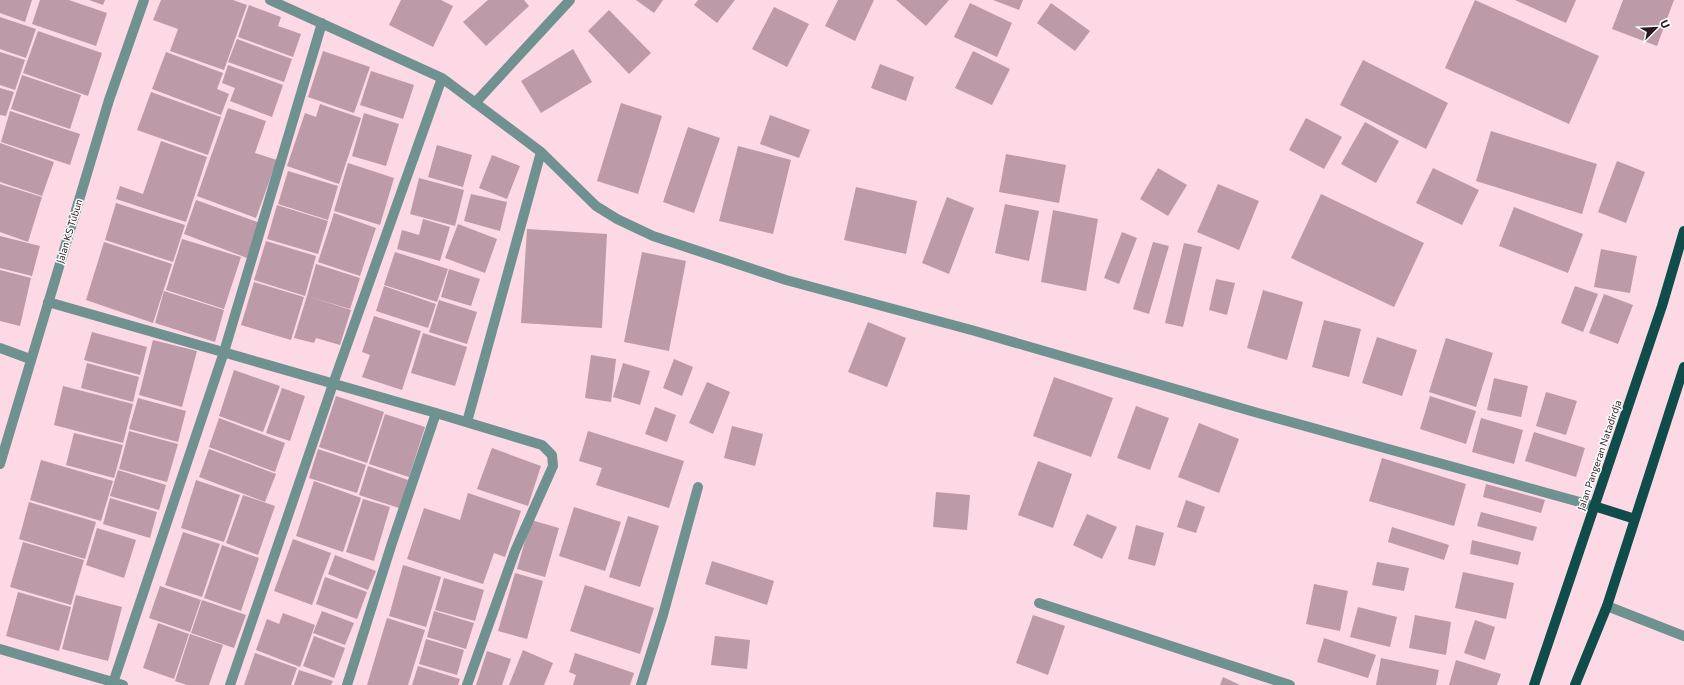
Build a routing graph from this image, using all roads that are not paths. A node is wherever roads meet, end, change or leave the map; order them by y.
1 (144, 0) edge
2 (270, 0) edge
3 (570, 0) edge
4 (322, 23) junction
5 (442, 78) junction
6 (474, 103) junction
7 (541, 152) junction
8 (1684, 231) edge
9 (48, 302) junction
10 (0, 348) edge
11 (224, 352) junction
12 (30, 359) junction
13 (1684, 367) edge
14 (333, 384) junction
15 (436, 413) junction
16 (468, 422) junction
17 (0, 464) edge
18 (698, 487) dead end
19 (1594, 506) junction
20 (1636, 519) junction
21 (1038, 603) dead end
22 (1607, 606) junction
23 (1684, 636) edge
24 (0, 648) edge
25 (118, 684) edge
26 (230, 685) edge
27 (347, 685) edge
28 (467, 685) edge
29 (640, 685) edge
30 (1290, 685) edge
31 (1534, 685) edge
32 (1575, 685) edge

1 - 9 street, Jalan KS Tubun
2 - 4 street
3 - 6 street
4 - 5 street
4 - 11 street
5 - 6 street
5 - 14 street
6 - 7 street
7 - 16 street
7 - 19 street
8 - 19 main road, Jalan Pangeran Natadirdja
9 - 11 street
9 - 12 street, Jalan KS Tubun
10 - 12 street
11 - 14 street
11 - 25 street
12 - 17 street, Jalan KS Tubun
13 - 20 main road
14 - 15 street
14 - 26 street
15 - 16 street
15 - 27 street
16 - 28 street
18 - 29 street
19 - 20 main road
19 - 31 main road, Jalan Pangeran Natadirdja
20 - 22 main road
21 - 30 street
22 - 23 street
22 - 32 main road
24 - 25 street

